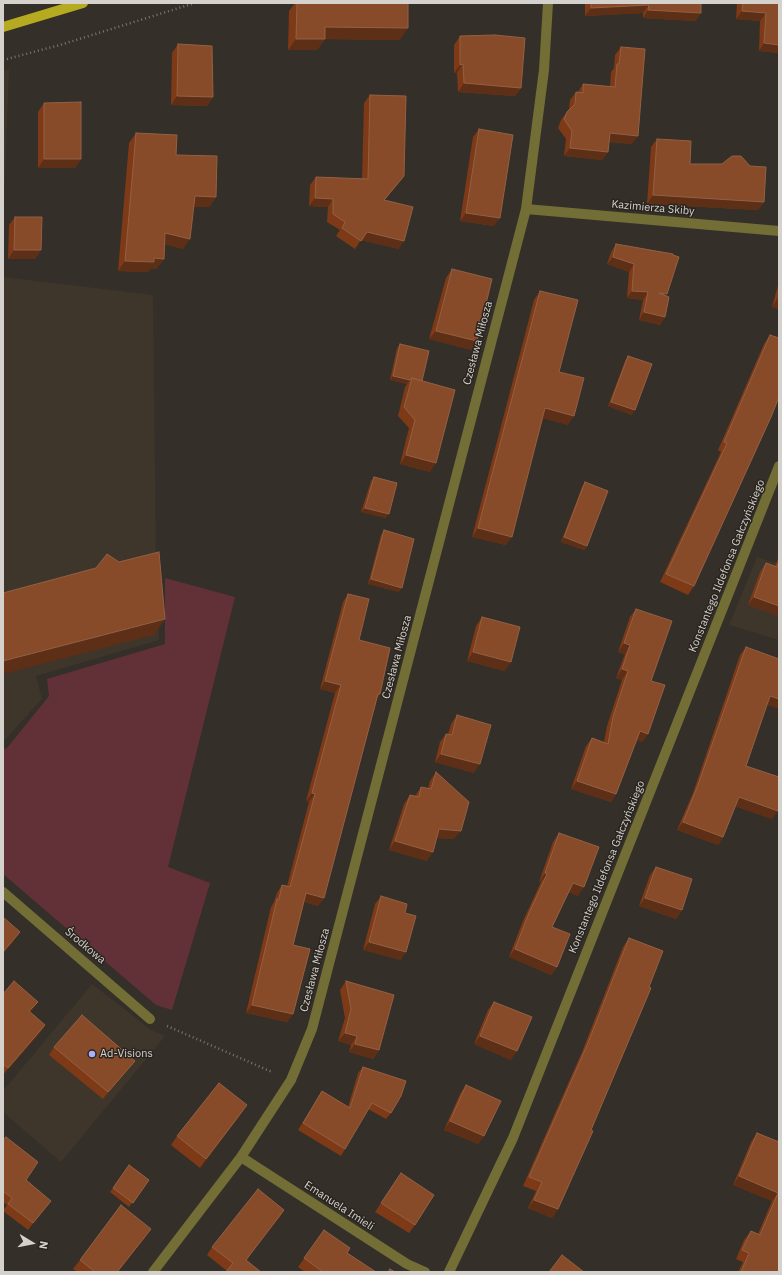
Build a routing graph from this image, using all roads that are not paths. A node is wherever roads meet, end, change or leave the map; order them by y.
1 (84, 3) edge
2 (548, 3) edge
3 (3, 27) edge
4 (526, 209) junction
5 (779, 231) edge
6 (779, 466) edge
7 (3, 892) edge
8 (150, 1019) road end
9 (241, 1157) junction
10 (153, 1272) edge
11 (425, 1272) edge
12 (448, 1272) edge

1 - 3 main road
2 - 4 street, Czesława Miłosza
4 - 5 street, Kazimierza Skiby
4 - 9 street, Czesława Miłosza
6 - 12 street, Konstantego Ildefonsa Gałczyńskiego
7 - 8 street, Środkowa
9 - 10 street, Czesława Miłosza
9 - 11 street, Emanuela Imieli

